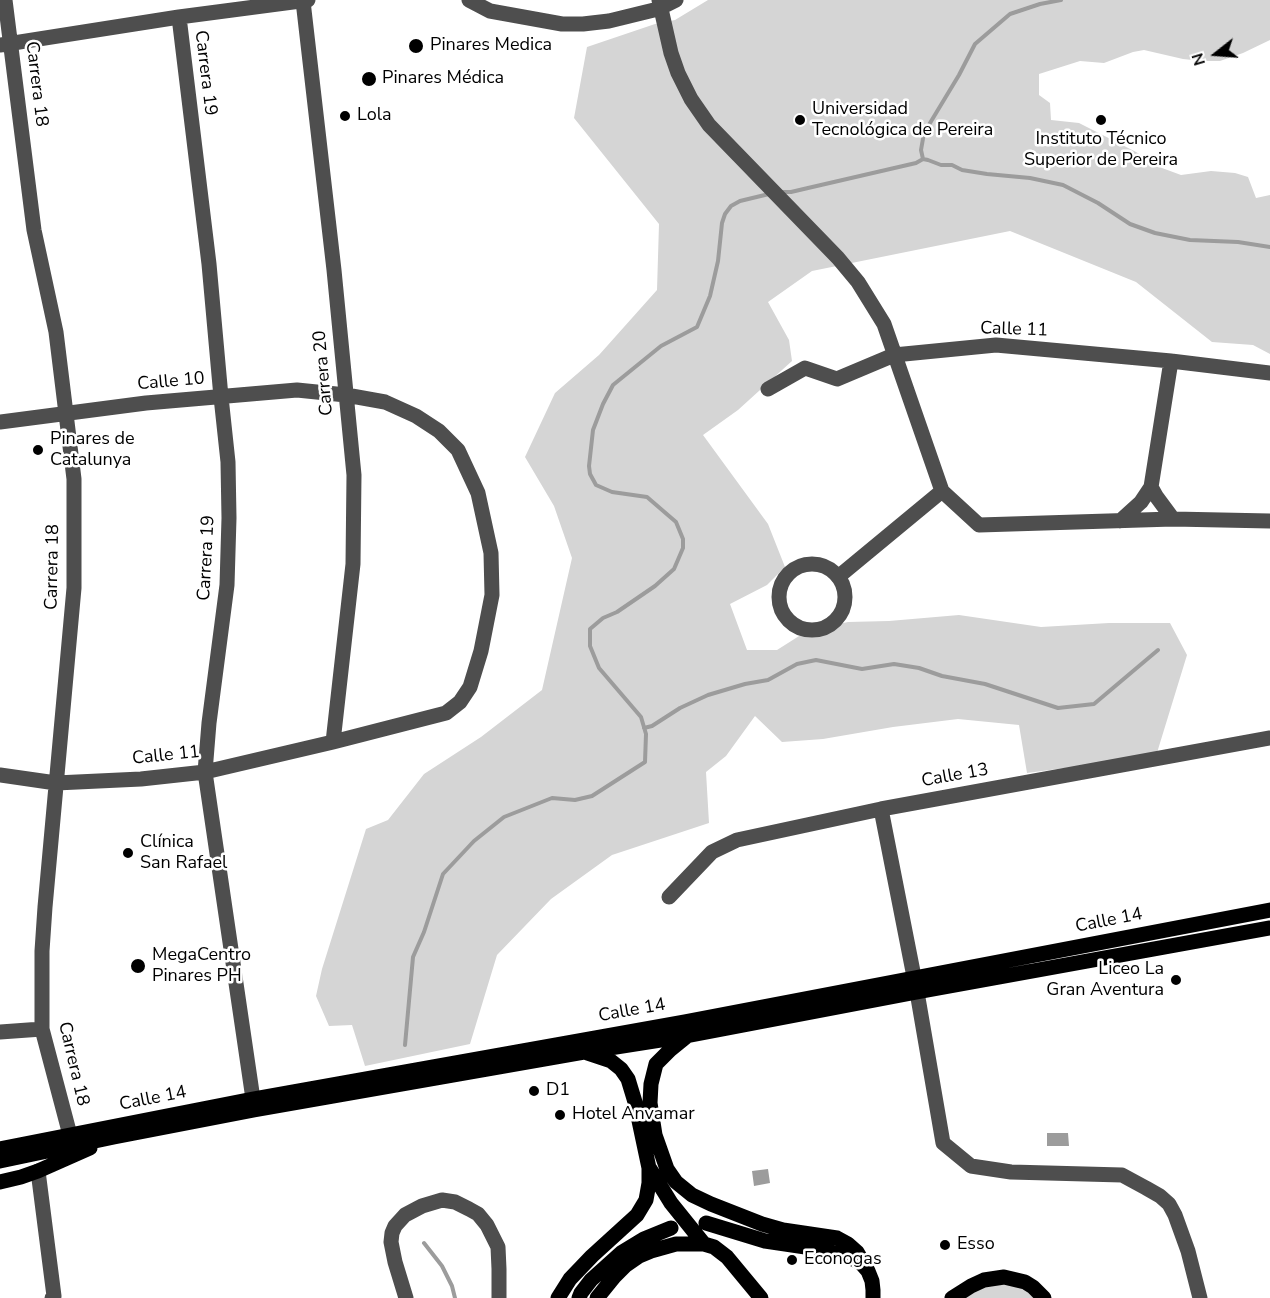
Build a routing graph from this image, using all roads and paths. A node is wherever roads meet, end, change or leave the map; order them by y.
1 (5, 0) edge
2 (308, 0) edge
3 (468, 0) edge
4 (659, 0) edge
5 (676, 0) edge
6 (303, 1) edge
7 (179, 17) junction
8 (6, 45) edge
9 (894, 355) junction
10 (1170, 361) junction
11 (1270, 374) edge
12 (768, 389) dead end
13 (346, 395) junction
14 (221, 397) junction
15 (67, 413) junction
16 (0, 422) edge
17 (1151, 487) junction
18 (942, 491) junction
19 (1173, 519) junction
20 (1120, 521) junction
21 (1270, 521) edge
22 (838, 577) junction
23 (1270, 738) edge
24 (333, 742) junction
25 (205, 772) junction
26 (0, 775) edge
27 (56, 783) junction
28 (881, 809) junction
29 (669, 897) dead end
30 (1270, 910) edge
31 (1270, 928) edge
32 (916, 985) junction
33 (42, 1029) junction
34 (0, 1032) edge
35 (628, 1032) junction
36 (686, 1036) junction
37 (643, 1043) junction
38 (584, 1052) junction
39 (656, 1064) junction
40 (253, 1099) junction
41 (70, 1135) junction
42 (114, 1137) junction
43 (0, 1139) edge
44 (41, 1147) junction
45 (0, 1149) edge
46 (0, 1161) edge
47 (649, 1168) junction
48 (38, 1171) junction
49 (0, 1182) edge
50 (706, 1223) dead end
51 (671, 1228) dead end
52 (704, 1244) junction
53 (868, 1271) junction
54 (53, 1297) edge
55 (406, 1298) edge
56 (499, 1298) edge
57 (558, 1298) edge
58 (579, 1298) edge
59 (597, 1298) edge
60 (761, 1298) edge
61 (873, 1298) edge
62 (952, 1298) edge
63 (1044, 1298) edge
64 (1200, 1298) edge

1 - 8 street, Carrera 18
2 - 6 street
3 - 5 street
4 - 9 street
6 - 7 street
6 - 13 street, Carrera 20
7 - 8 street
7 - 14 street, Carrera 19
8 - 15 street, Carrera 18
9 - 10 street, Calle 11
9 - 12 street, Calle 11
9 - 18 street
10 - 11 street, Calle 11
10 - 17 street
13 - 14 street, Calle 10
13 - 24 street, Carrera 20
13 - 24 street, Calle 10
14 - 15 street, Calle 10
14 - 25 street, Carrera 19
15 - 16 street, Calle 10
15 - 27 street, Carrera 18
17 - 19 street
17 - 20 street
18 - 20 street
18 - 22 street
19 - 20 street
19 - 21 street
22 - 22 street
23 - 28 street, Calle 13
24 - 25 street, Calle 11
25 - 27 street, Calle 11
25 - 40 street, Carrera 19
26 - 27 street, Calle 11
27 - 33 street, Carrera 18
28 - 29 street, Calle 13
28 - 32 street
30 - 32 main road, Calle 14
31 - 32 main road, Calle 14
32 - 35 main road, Calle 14
32 - 36 main road, Calle 14
32 - 64 street
33 - 34 street
33 - 41 street, Carrera 18
35 - 37 main road
35 - 40 main road, Calle 14
36 - 37 main road, Calle 14
36 - 39 main road
37 - 38 main road, Calle 14
37 - 39 main road
38 - 42 main road, Calle 14
38 - 47 main road
39 - 53 main road
40 - 41 main road, Calle 14
41 - 43 main road
41 - 44 main road, Calle 14
42 - 44 main road, Calle 14
42 - 48 main road
44 - 45 main road, Calle 14
44 - 46 main road, Calle 14
47 - 52 main road
47 - 57 main road
48 - 49 main road
48 - 54 street
50 - 53 main road
51 - 58 main road
52 - 59 main road
52 - 60 main road
53 - 61 main road
55 - 56 street
62 - 63 main road

